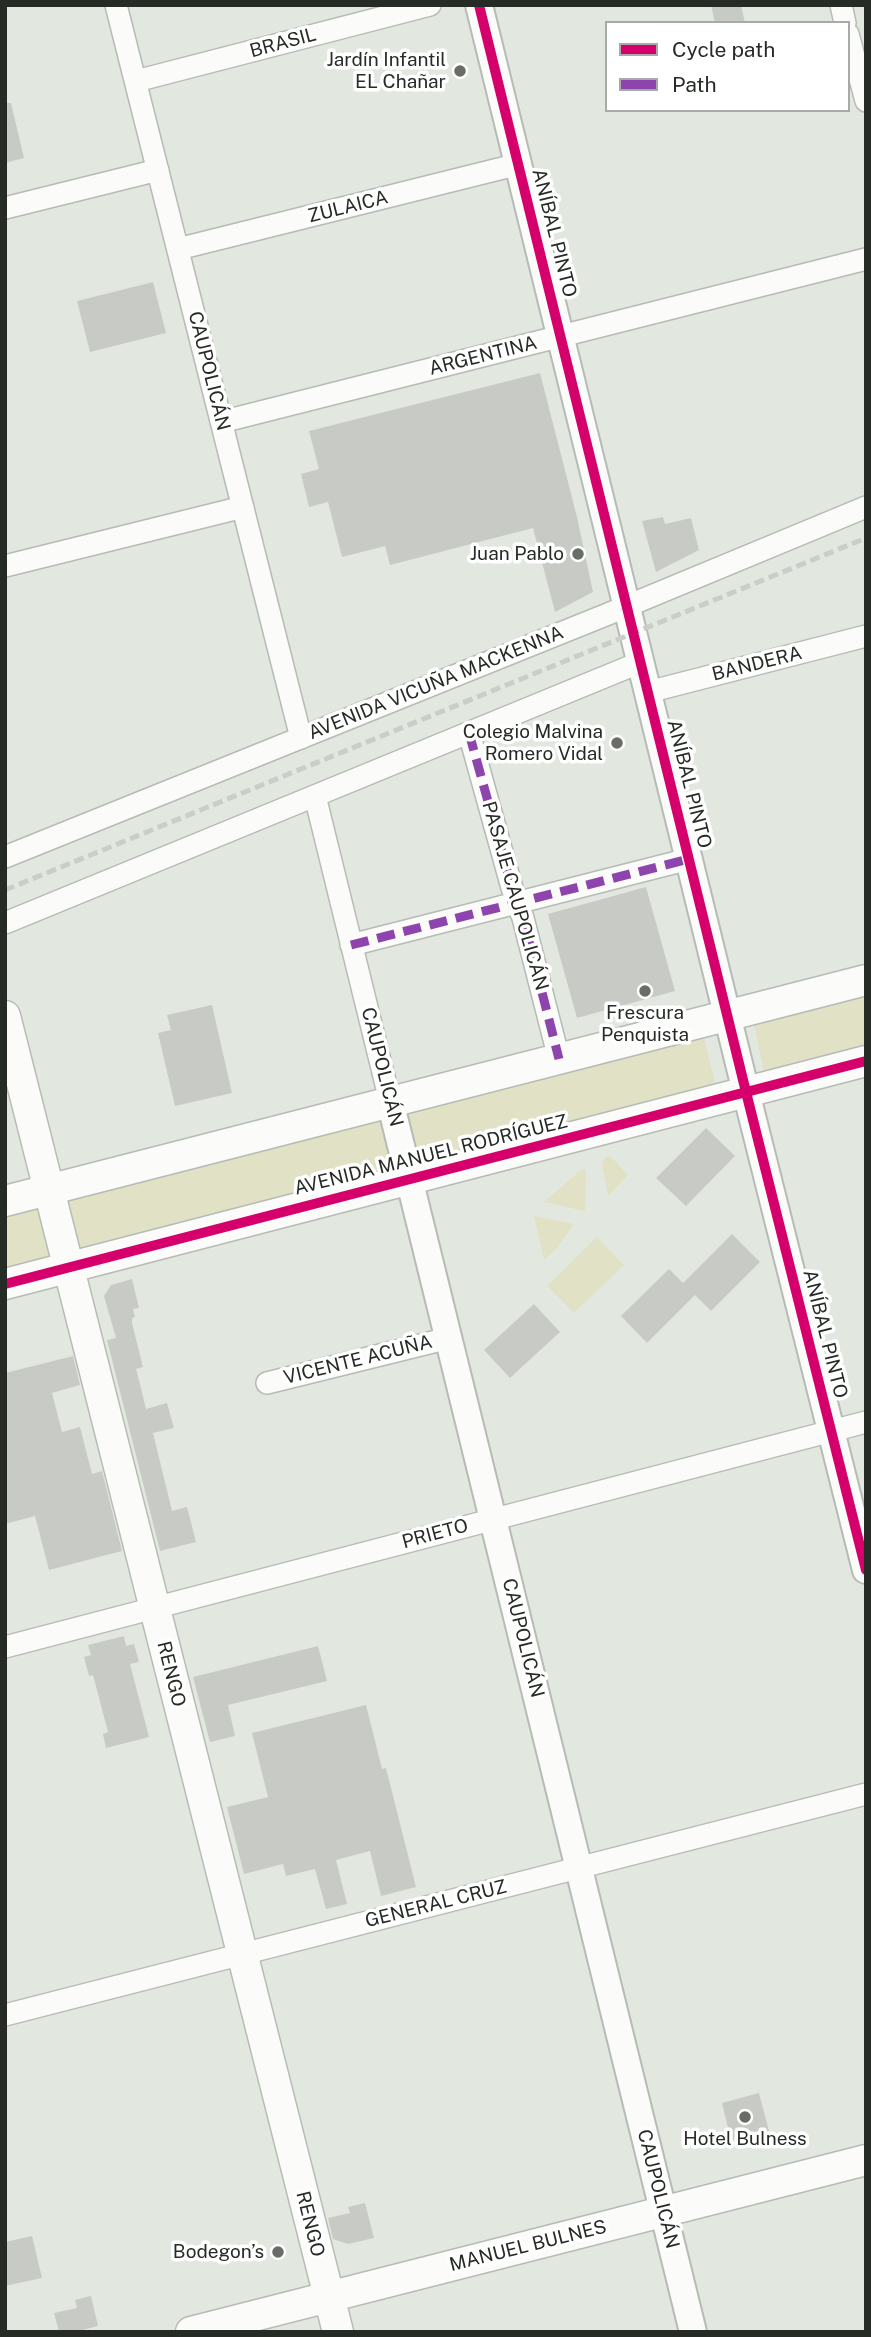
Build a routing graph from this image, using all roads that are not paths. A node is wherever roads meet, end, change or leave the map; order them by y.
1 (116, 5) edge
2 (430, 5) edge
3 (479, 5) edge
4 (850, 42) edge
5 (136, 81) junction
6 (866, 102) edge
7 (519, 164) junction
8 (158, 170) junction
9 (5, 208) edge
10 (178, 249) junction
11 (866, 259) edge
12 (562, 336) junction
13 (221, 422) junction
14 (243, 507) junction
15 (866, 507) edge
16 (5, 566) edge
17 (627, 606) junction
18 (866, 636) edge
19 (641, 662) junction
20 (649, 692) junction
21 (469, 733) junction
22 (301, 738) junction
23 (315, 796) junction
24 (5, 857) edge
25 (689, 859) junction
26 (517, 902) junction
27 (5, 923) edge
28 (351, 945) junction
29 (866, 981) edge
30 (5, 1016) edge
31 (727, 1016) junction
32 (559, 1059) junction
33 (866, 1061) edge
34 (746, 1092) junction
35 (390, 1101) junction
36 (410, 1179) junction
37 (49, 1190) junction
38 (5, 1201) edge
39 (67, 1267) junction
40 (5, 1284) edge
41 (449, 1338) junction
42 (267, 1383) dead end
43 (866, 1422) edge
44 (831, 1431) junction
45 (493, 1519) junction
46 (866, 1570) edge
47 (154, 1608) junction
48 (5, 1647) edge
49 (866, 1794) edge
50 (579, 1867) junction
51 (242, 1954) junction
52 (5, 2015) edge
53 (866, 2160) edge
54 (664, 2212) junction
55 (328, 2297) junction
56 (191, 2332) edge
57 (338, 2332) edge
58 (693, 2332) edge

1 - 5 street, CAUPOLICÁN
2 - 5 street, BRASIL
3 - 7 street, ANÍBAL PINTO
4 - 6 street
5 - 8 street, CAUPOLICÁN
7 - 10 street, ZULAICA
7 - 12 street, ANÍBAL PINTO
8 - 9 street
8 - 10 street, CAUPOLICÁN
10 - 13 street, CAUPOLICÁN
11 - 12 street, ARGENTINA
12 - 13 street, ARGENTINA
12 - 17 street, ANÍBAL PINTO
13 - 14 street, CAUPOLICÁN
14 - 16 street
14 - 22 street, CAUPOLICÁN
15 - 17 street, AVENIDA VICUÑA MACKENNA
17 - 19 street, ANÍBAL PINTO
17 - 22 street, AVENIDA VICUÑA MACKENNA
18 - 20 street, BANDERA
19 - 20 street, ANÍBAL PINTO
19 - 21 street
20 - 25 street, ANÍBAL PINTO
21 - 23 street
21 - 26 street, PASAJE CAUPOLICÁN
22 - 24 street, AVENIDA VICUÑA MACKENNA
23 - 27 street
23 - 28 street, CAUPOLICÁN
25 - 26 street
25 - 31 street, ANÍBAL PINTO
26 - 28 street
26 - 32 street, PASAJE CAUPOLICÁN
28 - 35 street, CAUPOLICÁN
29 - 31 main road
30 - 37 main road, RENGO
31 - 32 main road
31 - 34 street, ANÍBAL PINTO
32 - 35 main road
33 - 34 main road, AVENIDA MANUEL RODRÍGUEZ
34 - 36 main road, AVENIDA MANUEL RODRÍGUEZ
34 - 44 street, ANÍBAL PINTO
35 - 36 street, CAUPOLICÁN
35 - 37 main road
36 - 39 main road, AVENIDA MANUEL RODRÍGUEZ
36 - 41 street, CAUPOLICÁN
37 - 38 main road
37 - 39 main road, RENGO
39 - 40 main road, AVENIDA MANUEL RODRÍGUEZ
39 - 47 main road, RENGO
41 - 42 street, VICENTE ACUÑA
41 - 45 street, CAUPOLICÁN
43 - 44 street, PRIETO
44 - 45 street, PRIETO
44 - 46 street, ANÍBAL PINTO
45 - 47 street, PRIETO
45 - 50 street, CAUPOLICÁN
47 - 48 street, PRIETO
47 - 51 main road, RENGO
49 - 50 street, GENERAL CRUZ
50 - 51 street, GENERAL CRUZ
50 - 54 street, CAUPOLICÁN
51 - 52 street, GENERAL CRUZ
51 - 55 main road, RENGO
53 - 54 main road, MANUEL BULNES
54 - 55 main road, MANUEL BULNES
54 - 58 street, CAUPOLICÁN
55 - 56 main road, MANUEL BULNES
55 - 57 main road, RENGO

